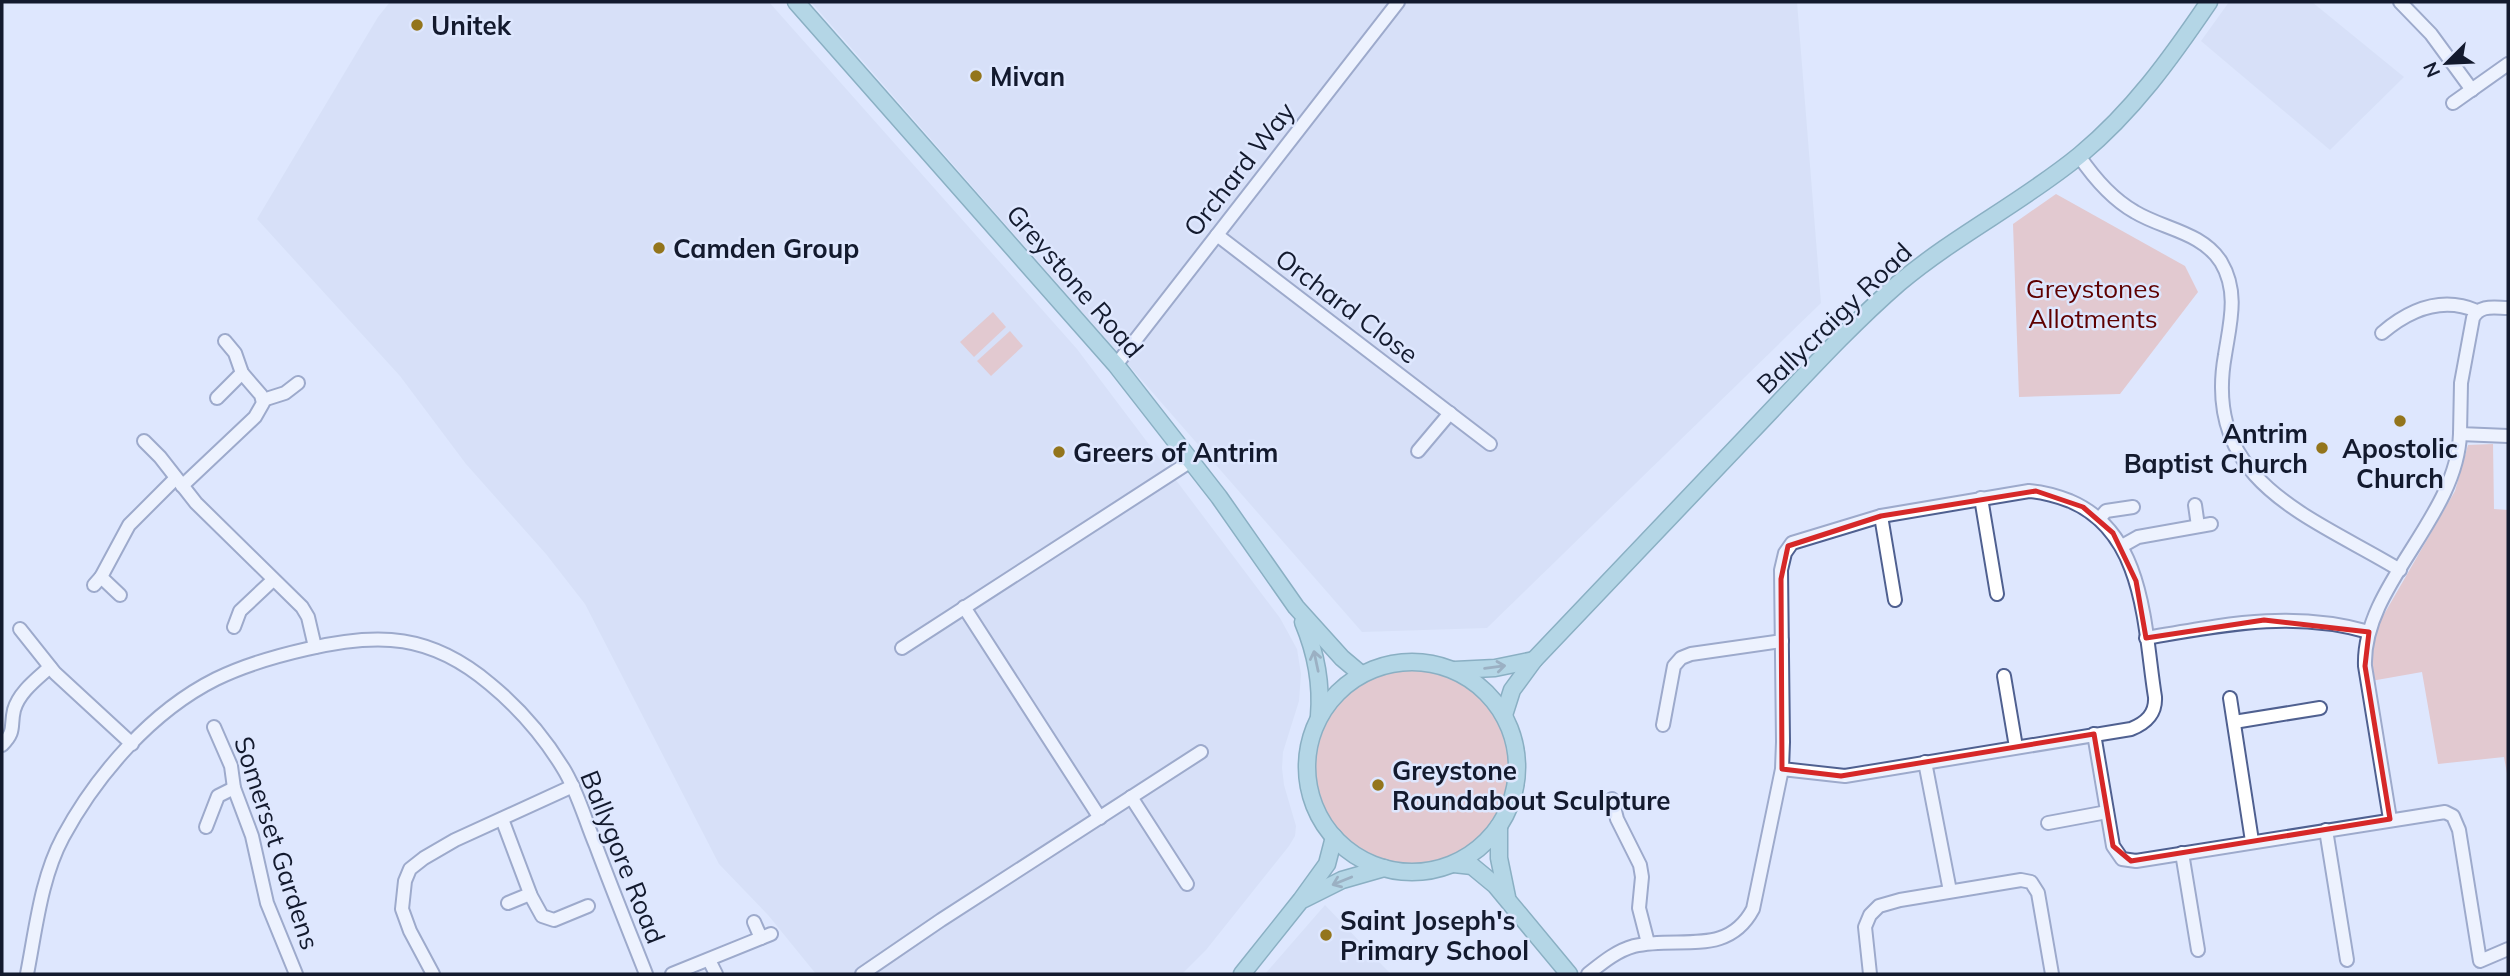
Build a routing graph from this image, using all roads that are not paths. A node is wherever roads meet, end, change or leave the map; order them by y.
1 (796, 2) edge
2 (1398, 2) edge
3 (2209, 2) edge
4 (2400, 2) edge
5 (2508, 64) edge
6 (2472, 90) junction
7 (2453, 103) dead end
8 (2079, 156) junction
9 (1217, 235) junction
10 (2508, 308) edge
11 (2477, 311) junction
12 (2382, 333) dead end
13 (225, 341) dead end
14 (1116, 365) junction
15 (242, 373) junction
16 (298, 383) dead end
17 (218, 398) dead end
18 (262, 400) junction
19 (1450, 413) junction
20 (2460, 434) junction
21 (2508, 436) edge
22 (144, 441) dead end
23 (1490, 444) dead end
24 (1418, 451) dead end
25 (1191, 461) junction
26 (179, 482) junction
27 (1981, 498) junction
28 (2195, 505) dead end
29 (2133, 507) dead end
30 (1881, 516) junction
31 (2099, 519) junction
32 (2122, 546) junction
33 (2400, 570) junction
34 (273, 580) junction
35 (1997, 594) dead end
36 (120, 595) dead end
37 (1895, 600) dead end
38 (964, 607) junction
39 (1296, 607) junction
40 (233, 626) dead end
41 (20, 629) dead end
42 (2369, 632) junction
43 (2146, 638) junction
44 (1782, 640) junction
45 (315, 647) junction
46 (902, 648) dead end
47 (1534, 660) junction
48 (50, 667) junction
49 (1455, 670) junction
50 (1361, 674) junction
51 (2004, 676) dead end
52 (2230, 698) dead end
53 (2320, 708) dead end
54 (1504, 715) junction
55 (1319, 718) junction
56 (2234, 722) junction
57 (1663, 725) dead end
58 (7, 727) edge
59 (214, 727) dead end
60 (2094, 734) junction
61 (132, 744) junction
62 (2, 746) edge
63 (2016, 747) junction
64 (1201, 752) dead end
65 (1926, 762) junction
66 (1782, 769) junction
67 (573, 786) junction
68 (234, 788) junction
69 (1131, 797) junction
70 (1612, 799) dead end
71 (2107, 812) junction
72 (1100, 818) junction
73 (502, 819) junction
74 (2390, 819) junction
75 (2048, 823) dead end
76 (206, 827) dead end
77 (1499, 827) junction
78 (2326, 830) junction
79 (1334, 837) junction
80 (2252, 841) junction
81 (2182, 853) junction
82 (1454, 864) junction
83 (1384, 868) junction
84 (1187, 884) dead end
85 (1950, 891) junction
86 (530, 894) junction
87 (1507, 899) junction
88 (1301, 900) junction
89 (508, 903) dead end
90 (588, 906) dead end
91 (754, 922) dead end
92 (1648, 943) junction
93 (2508, 949) edge
94 (2198, 950) dead end
95 (709, 960) junction
96 (2347, 960) dead end
97 (27, 974) edge
98 (296, 974) edge
99 (433, 974) edge
100 (646, 974) edge
101 (672, 974) edge
102 (716, 974) edge
103 (862, 974) edge
104 (1242, 974) edge
105 (1569, 974) edge
106 (1588, 974) edge
107 (1870, 974) edge
108 (2052, 974) edge

1 - 14 main road, Greystone Road
2 - 9 street, Orchard Way
3 - 8 main road, Ballycraigy Road
4 - 6 street
5 - 6 street
6 - 7 street
8 - 33 street
8 - 47 main road, Ballycraigy Road
9 - 14 street, Orchard Way
9 - 19 street, Orchard Close
10 - 11 street
11 - 12 street
11 - 20 street
13 - 15 street
14 - 25 main road, Greystone Road
15 - 17 street
15 - 18 street
16 - 18 street
18 - 26 street
19 - 23 street, Orchard Close
19 - 24 street
20 - 21 street
20 - 33 street
22 - 26 street
25 - 38 street
25 - 39 main road, Greystone Road
26 - 34 street
26 - 36 street
27 - 30 street
27 - 31 street
27 - 35 street
28 - 32 street
29 - 31 street
30 - 37 street
30 - 44 street
31 - 32 street
32 - 43 street
33 - 42 street
34 - 40 street
34 - 45 street
38 - 46 street
38 - 72 street
39 - 50 main road, Greystone Road
55 -> 39 main road, Greystone Road
41 - 48 street
42 - 43 street
42 - 74 street
43 - 60 street
44 - 57 street
44 - 66 street
45 - 61 street, Ballygore Road
45 - 67 street, Ballygore Road
49 -> 47 main road
47 - 54 main road, Ballycraigy Road
48 - 58 street
48 - 61 street
49 - 50 main road
49 - 54 main road
50 - 55 main road
51 - 63 street
52 - 56 street
53 - 56 street
54 - 77 main road
55 - 79 main road
56 - 80 street
58 - 62 street
59 - 68 street, Somerset Gardens
60 - 63 street
60 - 71 street
61 - 97 street, Ballygore Road
63 - 65 street
64 - 69 street
65 - 66 street
65 - 85 street
66 - 92 street
67 - 73 street
67 - 100 street, Ballygore Road
68 - 76 street
68 - 98 street, Somerset Gardens
69 - 72 street
69 - 84 street
70 - 92 street
71 - 75 street
71 - 81 street
72 - 103 street
73 - 86 street
73 - 99 street
74 - 78 street
74 - 93 street
77 - 82 main road
77 - 87 main road
78 - 80 street
78 - 96 street
79 - 83 main road
79 - 88 main road
80 - 81 street
81 - 94 street
82 - 83 main road
82 - 87 main road
83 -> 88 main road
85 - 107 street
85 - 108 street
86 - 89 street
86 - 90 street
87 - 105 main road
88 - 104 main road
91 - 95 street
92 - 106 street
95 - 101 street
95 - 102 street

